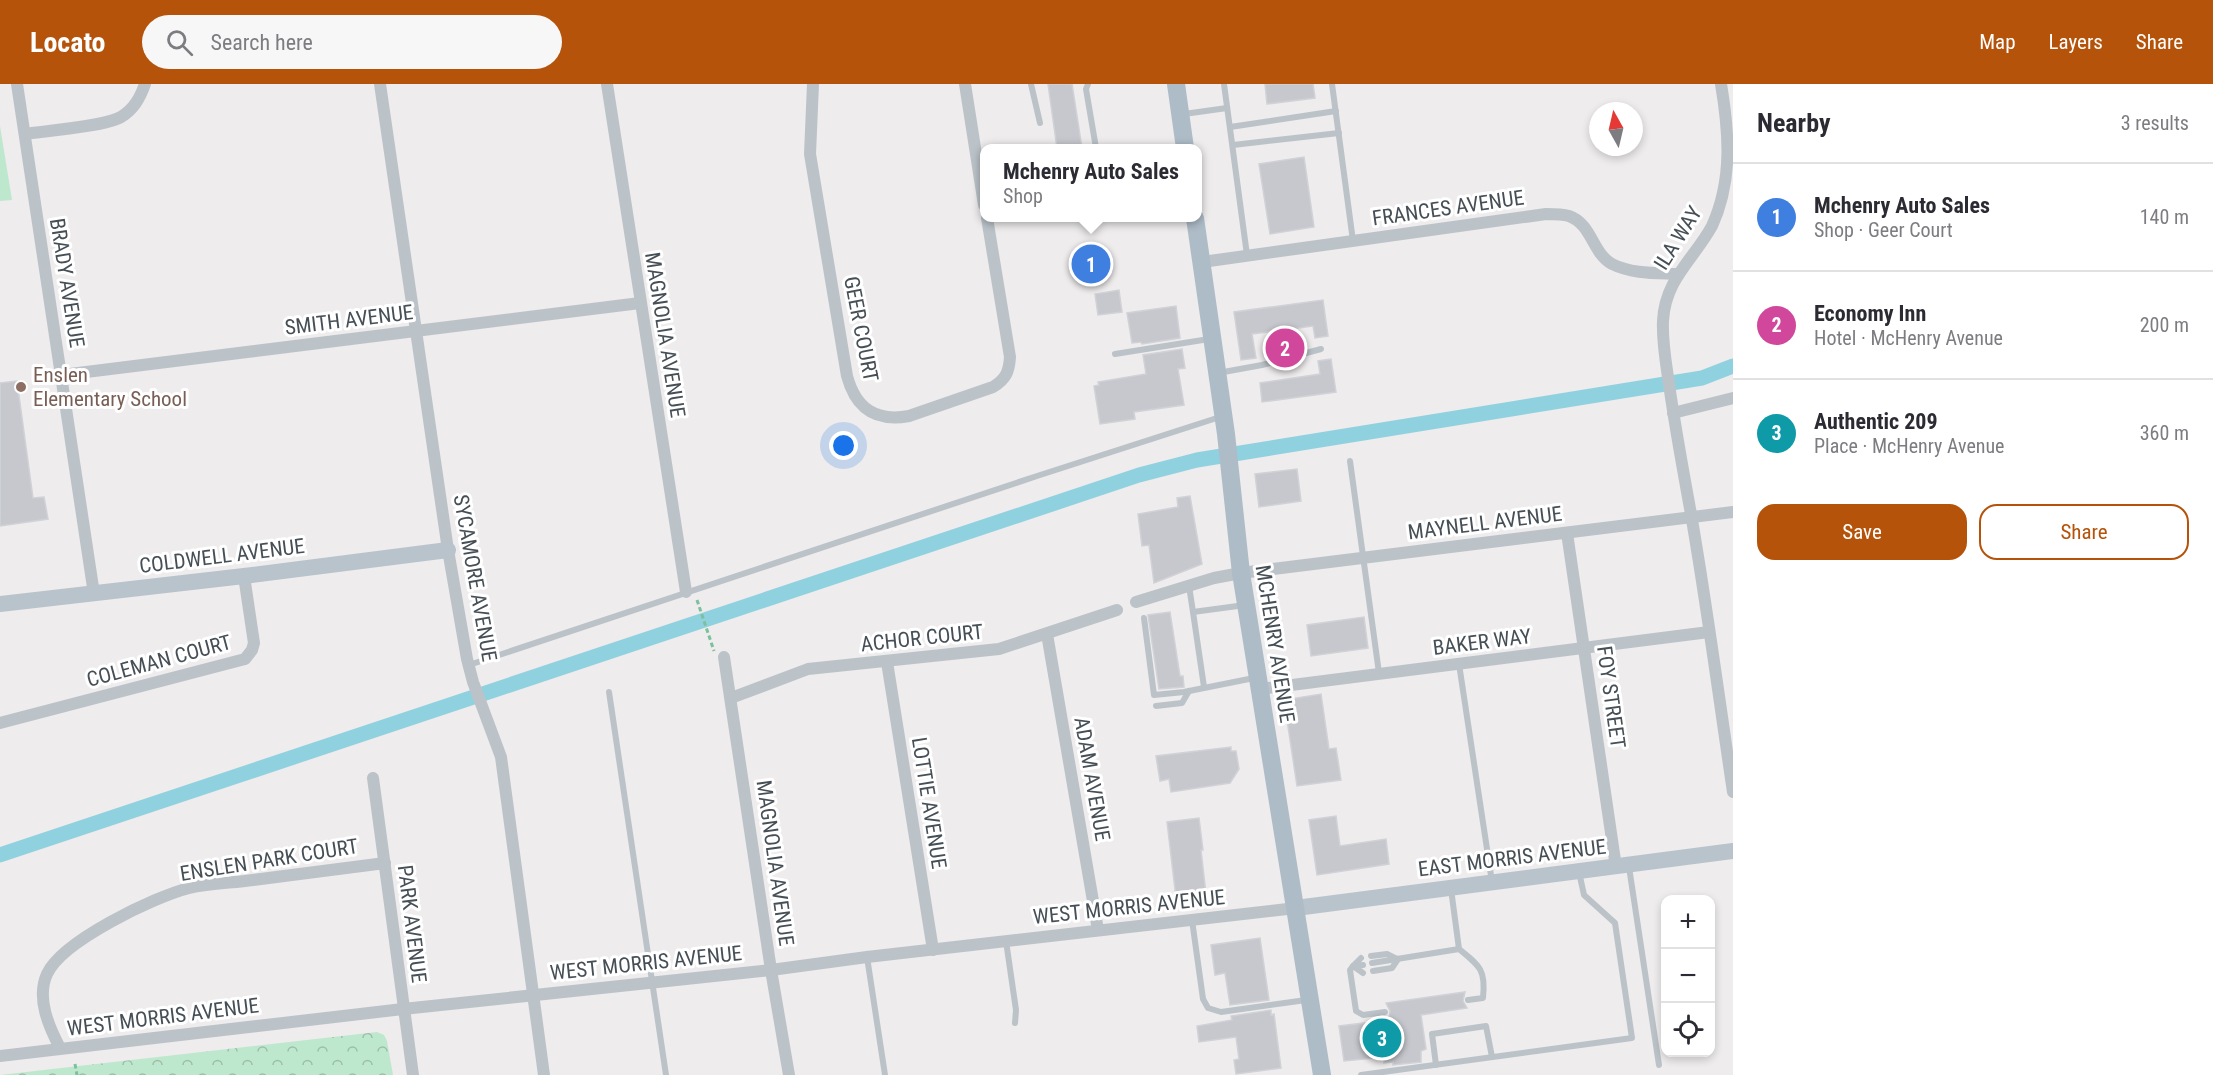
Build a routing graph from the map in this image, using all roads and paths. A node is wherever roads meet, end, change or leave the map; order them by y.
1 (17, 84) edge
2 (146, 84) edge
3 (380, 84) edge
4 (607, 84) edge
5 (813, 84) edge
6 (965, 84) edge
7 (1031, 84) edge
8 (1088, 84) edge
9 (1176, 84) edge
10 (1224, 84) edge
11 (1332, 84) edge
12 (1721, 84) edge
13 (1227, 108) junction
14 (1336, 111) junction
15 (1180, 115) junction
16 (1040, 123) dead end
17 (1230, 127) junction
18 (1339, 133) junction
19 (25, 134) junction
20 (1095, 144) edge
21 (1184, 144) edge
22 (1233, 146) junction
23 (980, 180) edge
24 (988, 222) edge
25 (1196, 222) edge
26 (1353, 241) junction
27 (1247, 255) junction
28 (1202, 262) junction
29 (1677, 273) junction
30 (640, 303) junction
31 (417, 332) junction
32 (1213, 338) junction
33 (1321, 349) dead end
34 (1115, 354) dead end
35 (1218, 373) junction
36 (62, 375) junction
37 (1733, 398) edge
38 (1673, 413) junction
39 (1225, 425) junction
40 (1350, 461) dead end
41 (1733, 512) edge
42 (1692, 518) junction
43 (1567, 533) junction
44 (448, 550) junction
45 (1364, 558) junction
46 (1241, 573) junction
47 (244, 576) junction
48 (1189, 586) junction
49 (686, 592) junction
50 (94, 594) junction
51 (1136, 602) dead end
52 (0, 604) edge
53 (1246, 605) junction
54 (699, 607) dead end
55 (1117, 610) dead end
56 (1193, 612) junction
57 (1144, 618) dead end
58 (1709, 632) junction
59 (1047, 634) junction
60 (712, 646) dead end
61 (1584, 649) junction
62 (724, 657) dead end
63 (887, 662) junction
64 (1459, 664) junction
65 (470, 665) junction
66 (1380, 674) junction
67 (1259, 683) junction
68 (1204, 687) junction
69 (1189, 691) junction
70 (609, 692) dead end
71 (731, 698) junction
72 (1156, 706) dead end
73 (0, 723) edge
74 (1729, 738) edge
75 (373, 778) dead end
76 (1733, 792) edge
77 (1733, 851) edge
78 (385, 863) junction
79 (1622, 866) junction
80 (1579, 871) junction
81 (1492, 883) junction
82 (1451, 888) junction
83 (1296, 908) junction
84 (1192, 920) junction
85 (1098, 930) junction
86 (1006, 941) junction
87 (933, 950) junction
88 (1459, 950) junction
89 (867, 957) junction
90 (1398, 959) junction
91 (1372, 960) dead end
92 (1362, 961) dead end
93 (1353, 966) junction
94 (771, 970) junction
95 (1373, 971) dead end
96 (1363, 973) dead end
97 (651, 982) junction
98 (532, 995) junction
99 (1310, 999) junction
100 (1468, 1000) dead end
101 (403, 1009) junction
102 (1385, 1012) dead end
103 (1015, 1023) dead end
104 (60, 1048) junction
105 (0, 1056) edge
106 (1492, 1058) junction
107 (75, 1064) dead end
108 (1436, 1065) junction
109 (1659, 1065) dead end
110 (77, 1075) edge
111 (413, 1075) edge
112 (544, 1075) edge
113 (666, 1075) edge
114 (789, 1075) edge
115 (885, 1075) edge
116 (1322, 1075) edge
117 (1361, 1075) edge

1 - 19 street, BRADY AVENUE
2 - 19 street
3 - 31 street, SYCAMORE AVENUE
4 - 30 street, MAGNOLIA AVENUE
5 - 24 street, GEER COURT
6 - 23 street
7 - 16 lane
8 - 20 lane
9 - 15 main road
10 - 13 lane
11 - 14 lane
12 - 29 street, ILA WAY
13 - 15 lane
13 - 17 lane
14 - 17 lane
14 - 18 lane
15 - 21 main road
17 - 22 lane
18 - 22 lane
18 - 26 lane
19 - 36 street, BRADY AVENUE
22 - 27 lane
25 - 28 main road, MCHENRY AVENUE
26 - 27 street, FRANCES AVENUE
26 - 29 street, FRANCES AVENUE
27 - 28 street, FRANCES AVENUE
28 - 32 main road, MCHENRY AVENUE
29 - 38 street, ILA WAY
30 - 31 street, SMITH AVENUE
30 - 49 street, MAGNOLIA AVENUE
31 - 36 street, SMITH AVENUE
31 - 44 street, SYCAMORE AVENUE
32 - 34 lane
32 - 35 main road, MCHENRY AVENUE
33 - 35 lane
35 - 39 main road, MCHENRY AVENUE
36 - 50 street, BRADY AVENUE
37 - 38 street
38 - 42 street, ILA WAY
39 - 46 main road, MCHENRY AVENUE
39 - 49 lane
40 - 45 lane
41 - 42 street, MAYNELL AVENUE
42 - 43 street, MAYNELL AVENUE
42 - 58 street, ILA WAY
43 - 45 street, MAYNELL AVENUE
43 - 61 street, FOY STREET
44 - 47 street, COLDWELL AVENUE
44 - 65 street, SYCAMORE AVENUE
45 - 46 street, MAYNELL AVENUE
45 - 66 lane
46 - 48 street
46 - 53 main road, MCHENRY AVENUE
47 - 50 street, COLDWELL AVENUE
47 - 73 street, COLEMAN COURT
48 - 51 street
48 - 56 lane
49 - 65 lane
50 - 52 street, COLDWELL AVENUE
53 - 56 lane
53 - 67 main road, MCHENRY AVENUE
54 - 60 path
55 - 59 street, ACHOR COURT
56 - 68 lane
57 - 69 lane
58 - 61 street, BAKER WAY
58 - 74 street, ILA WAY
59 - 63 street, ACHOR COURT
59 - 85 street, ADAM AVENUE
61 - 64 street, BAKER WAY
61 - 79 street, FOY STREET
62 - 71 street, MAGNOLIA AVENUE
63 - 71 street, ACHOR COURT
63 - 87 street, LOTTIE AVENUE
64 - 66 street, BAKER WAY
64 - 81 lane
65 - 98 street, SYCAMORE AVENUE
66 - 67 street, BAKER WAY
67 - 68 lane
67 - 83 main road, MCHENRY AVENUE
68 - 69 lane
69 - 72 lane
70 - 97 lane
71 - 94 street, MAGNOLIA AVENUE
74 - 76 street, ILA WAY
75 - 78 street, PARK AVENUE
77 - 79 street, EAST MORRIS AVENUE
78 - 101 street, PARK AVENUE
78 - 104 street, ENSLEN PARK COURT
79 - 80 street, EAST MORRIS AVENUE
79 - 109 lane
80 - 81 street, EAST MORRIS AVENUE
80 - 106 lane
81 - 82 street, EAST MORRIS AVENUE
82 - 83 street, EAST MORRIS AVENUE
82 - 88 lane
83 - 84 street, WEST MORRIS AVENUE
83 - 99 main road, MCHENRY AVENUE
84 - 85 street, WEST MORRIS AVENUE
84 - 99 lane
85 - 86 street, WEST MORRIS AVENUE
86 - 87 street, WEST MORRIS AVENUE
86 - 103 lane
87 - 89 street, WEST MORRIS AVENUE
88 - 90 lane
88 - 100 lane
89 - 94 street, WEST MORRIS AVENUE
89 - 115 lane
90 - 91 lane
90 - 95 lane
92 - 93 lane
93 - 96 lane
93 - 102 lane
94 - 97 street, WEST MORRIS AVENUE
94 - 114 street, MAGNOLIA AVENUE
97 - 98 street, WEST MORRIS AVENUE
97 - 113 lane
98 - 101 street, WEST MORRIS AVENUE
98 - 112 street, SYCAMORE AVENUE
99 - 116 main road, MCHENRY AVENUE
101 - 104 street, WEST MORRIS AVENUE
101 - 111 street, PARK AVENUE
104 - 105 street, WEST MORRIS AVENUE
106 - 108 lane
106 - 108 lane
107 - 110 path
108 - 117 lane

